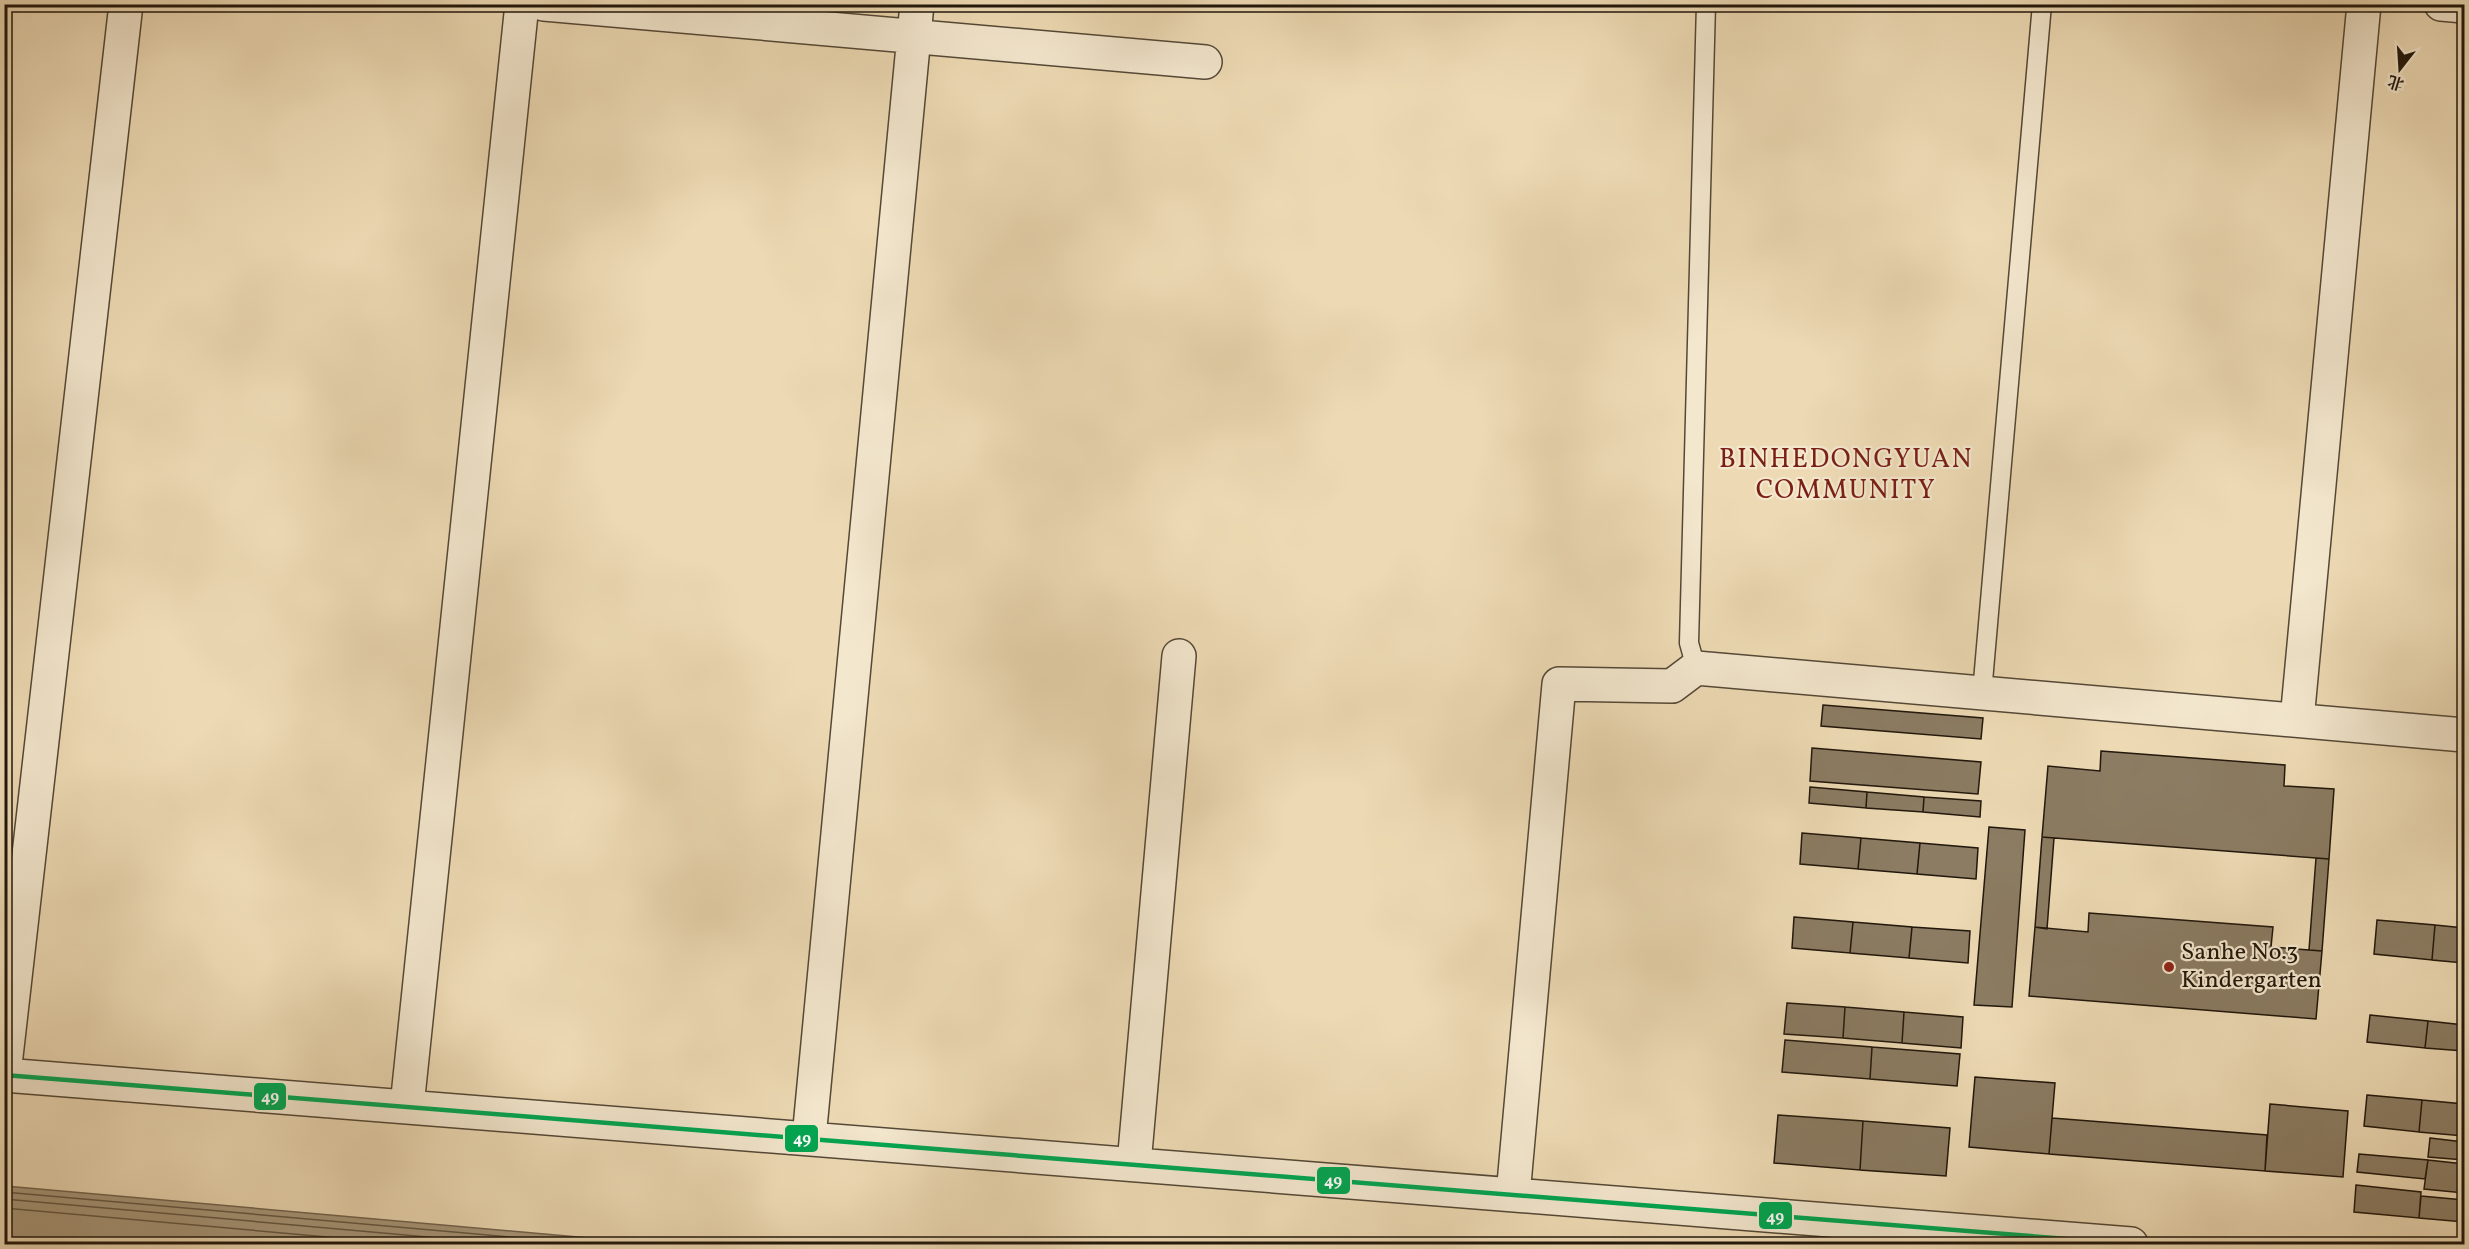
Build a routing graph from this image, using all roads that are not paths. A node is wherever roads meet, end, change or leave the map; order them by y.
1 (126, 4) edge
2 (522, 4) edge
3 (544, 4) edge
4 (917, 4) edge
5 (1706, 4) edge
6 (2042, 4) edge
7 (2364, 4) edge
8 (2441, 4) edge
9 (2464, 6) edge
10 (914, 37) junction
11 (1205, 62) dead end
12 (1179, 656) dead end
13 (1696, 668) junction
14 (1982, 693) junction
15 (2297, 720) junction
16 (2464, 735) edge
17 (4, 1074) edge
18 (407, 1106) junction
19 (809, 1138) junction
20 (1134, 1164) junction
21 (1513, 1194) junction
22 (2131, 1245) edge

1 - 17 street
2 - 18 street
3 - 10 street
4 - 10 street
5 - 13 lane
6 - 14 lane
7 - 15 street
8 - 9 street
10 - 11 street
10 - 19 street
12 - 20 street
13 - 14 street
13 - 21 street
14 - 15 street
15 - 16 street
17 - 18 street
18 - 19 street
19 - 20 street
20 - 21 street
21 - 22 street

